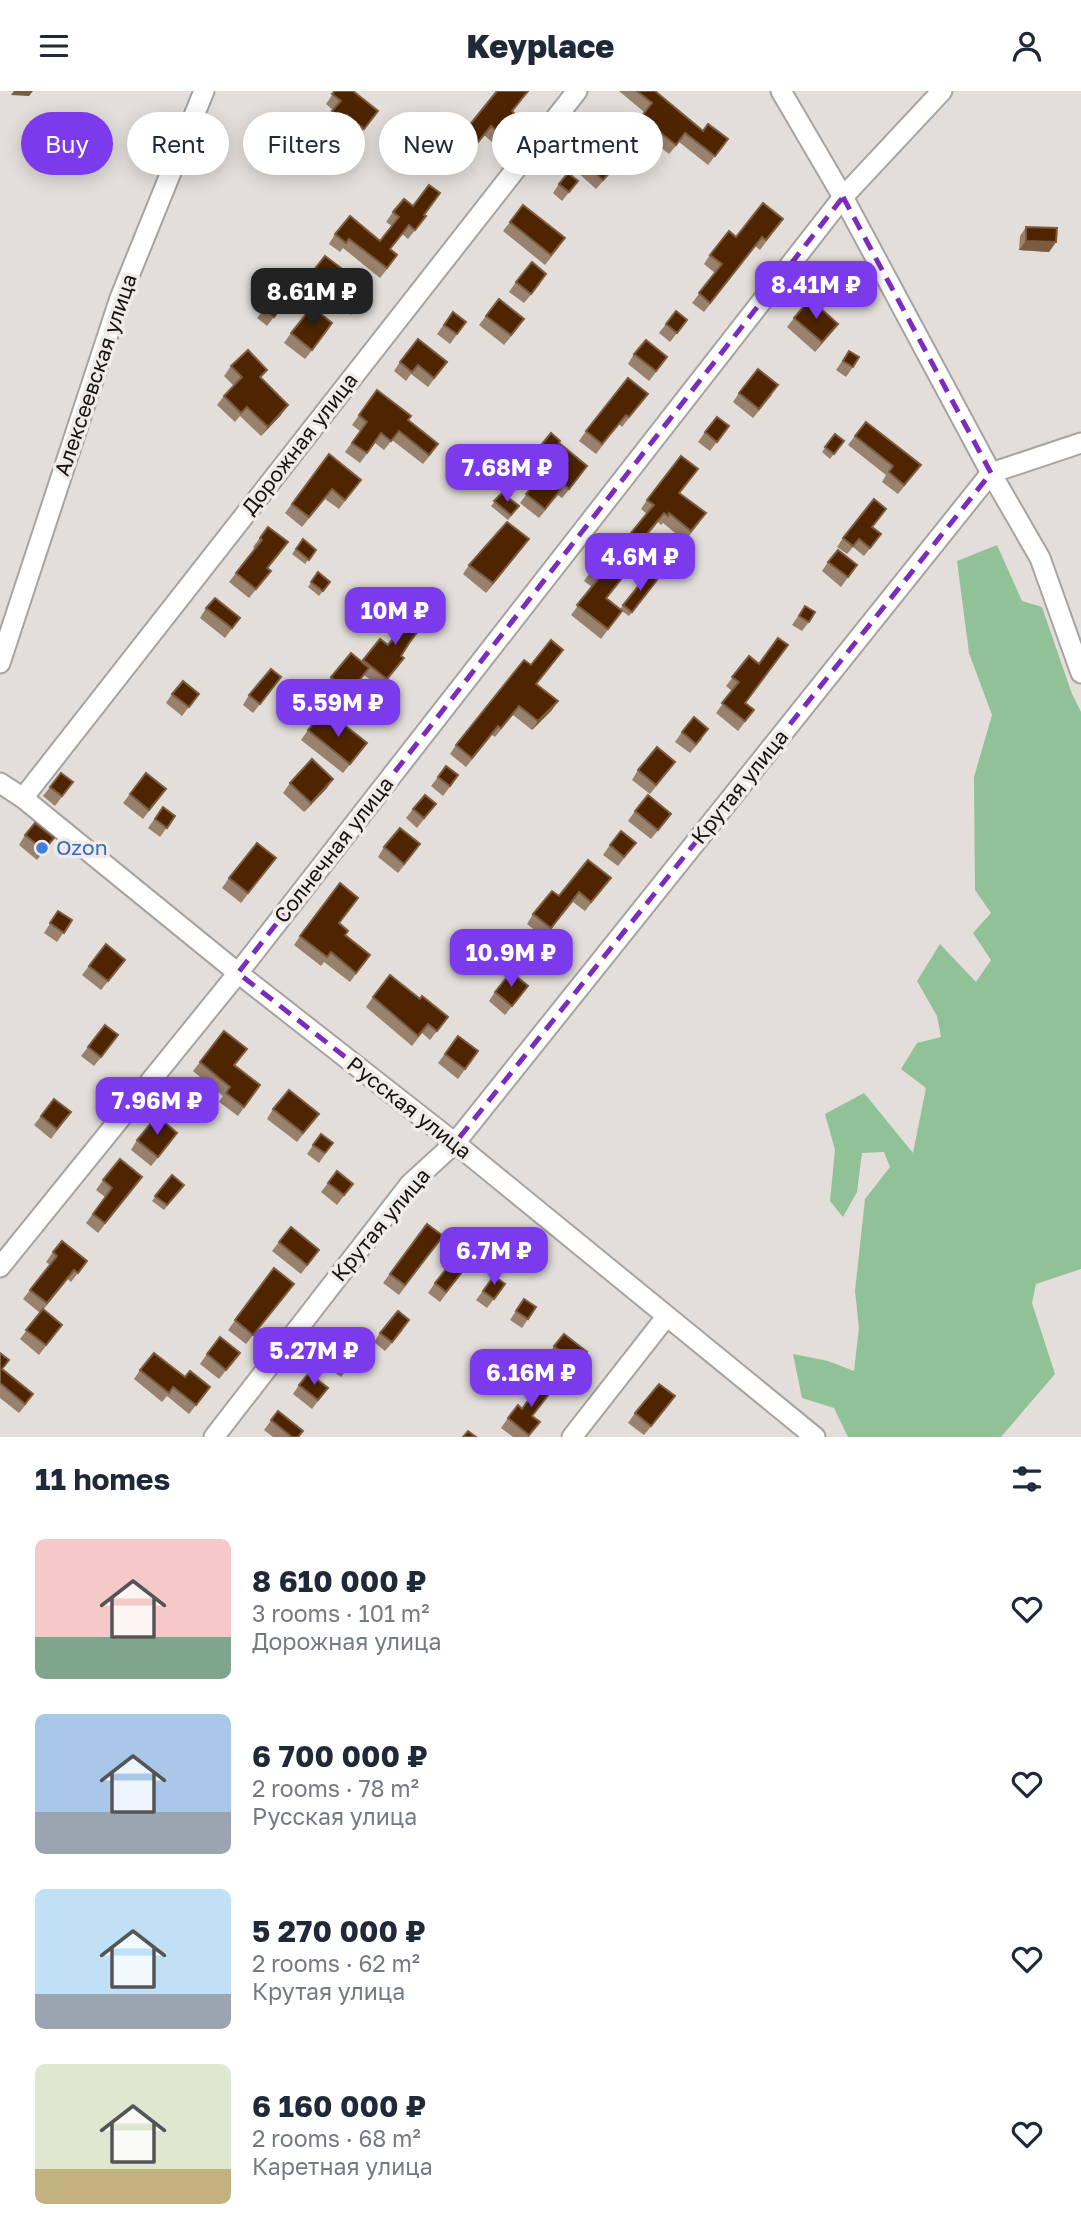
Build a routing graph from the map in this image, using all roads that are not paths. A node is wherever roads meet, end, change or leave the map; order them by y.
1 (204, 91) edge
2 (577, 91) edge
3 (781, 91) edge
4 (942, 91) edge
5 (843, 197) junction
6 (1081, 443) edge
7 (991, 474) junction
8 (0, 663) edge
9 (1081, 673) edge
10 (0, 783) edge
11 (23, 798) junction
12 (238, 973) junction
13 (455, 1143) junction
14 (0, 1267) edge
15 (666, 1317) junction
16 (214, 1437) edge
17 (572, 1437) edge
18 (815, 1437) edge

1 - 8 street, Алексеевская улица
2 - 11 street, Дорожная улица
3 - 5 street
4 - 5 street, Солнечная улица
5 - 7 street
5 - 12 street, Солнечная улица
6 - 7 street
7 - 9 street
7 - 13 street, Крутая улица
10 - 11 street, Русская улица
11 - 12 street, Русская улица
12 - 13 street, Русская улица
12 - 14 street, Солнечная улица
13 - 15 street, Русская улица
13 - 16 street, Крутая улица
15 - 17 street
15 - 18 street, Русская улица

